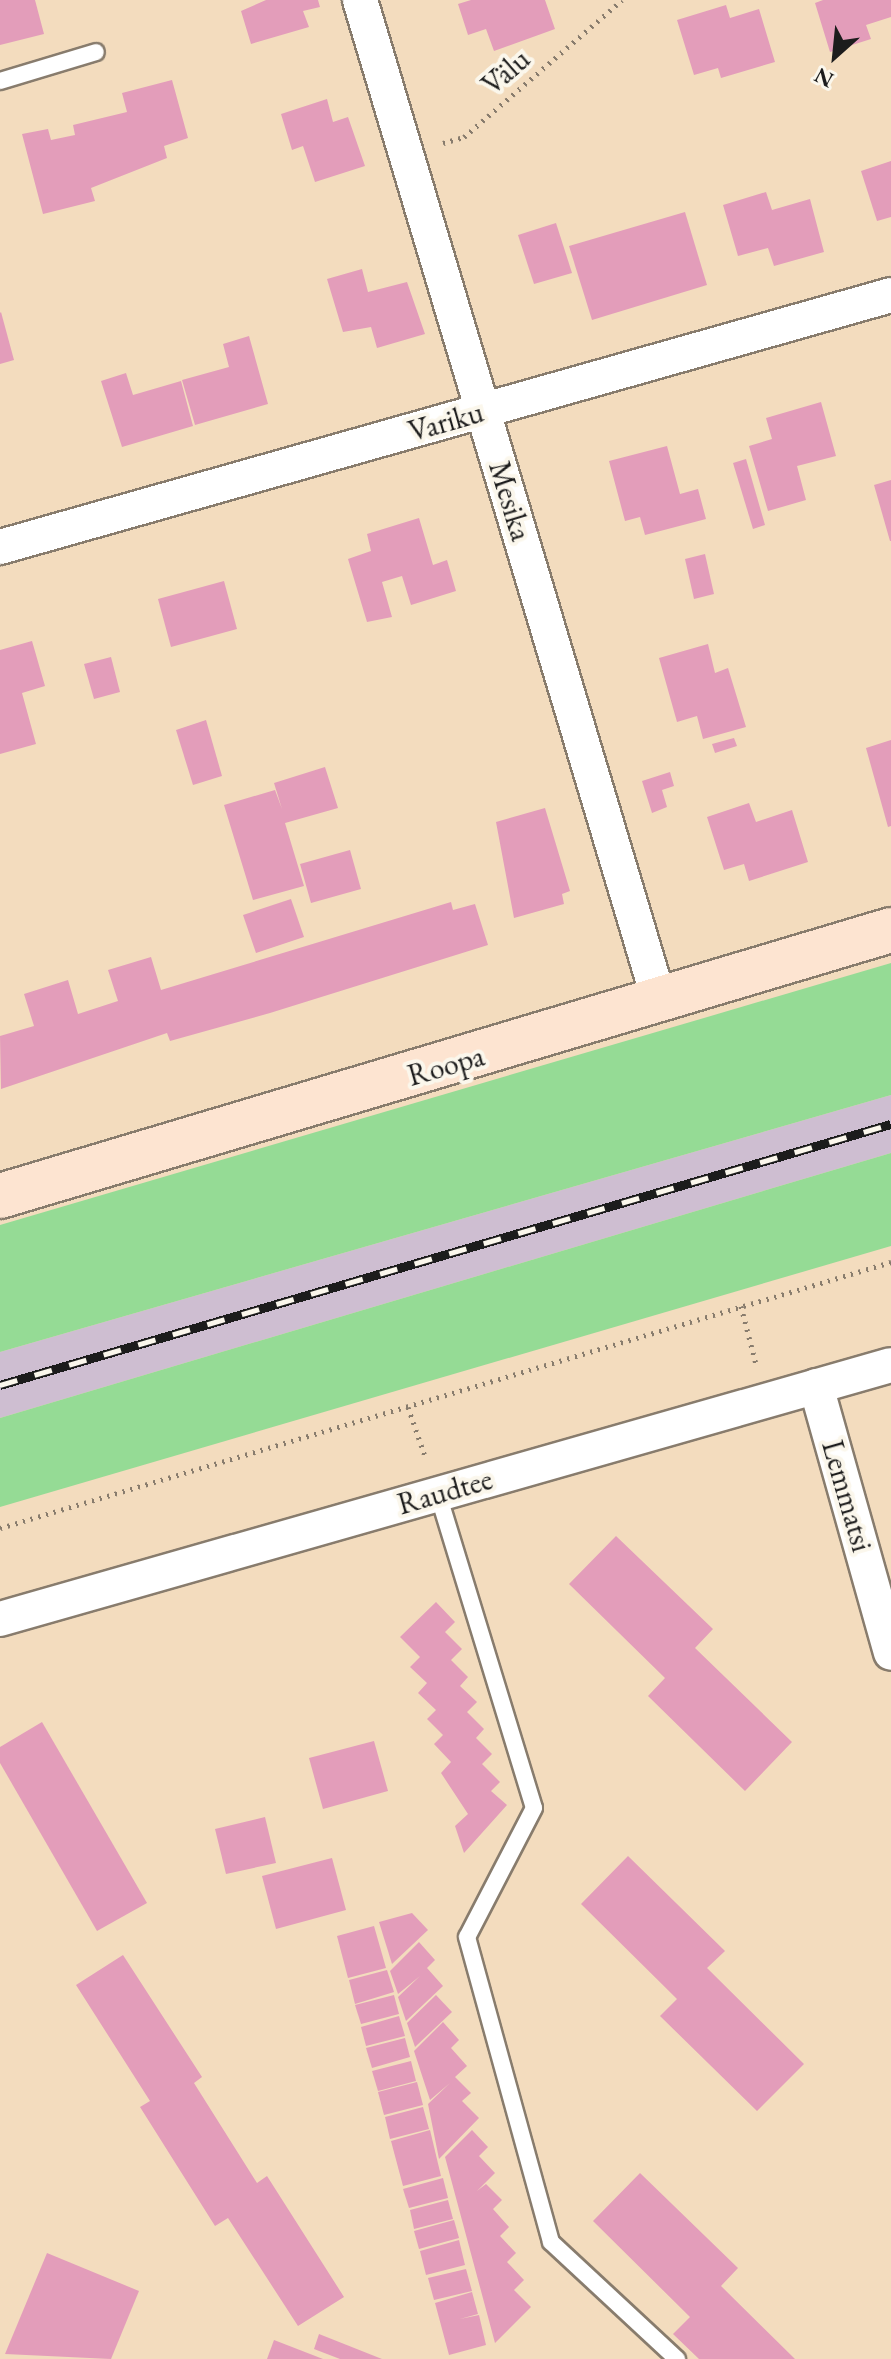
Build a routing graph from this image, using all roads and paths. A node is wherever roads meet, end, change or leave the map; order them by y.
1 (360, 0) edge
2 (622, 0) edge
3 (96, 52) dead end
4 (0, 81) edge
5 (407, 154) junction
6 (891, 295) edge
7 (484, 412) junction
8 (0, 547) edge
9 (891, 930) edge
10 (660, 1003) junction
11 (0, 1196) edge
12 (891, 1262) edge
13 (741, 1306) junction
14 (891, 1365) edge
15 (816, 1386) junction
16 (765, 1400) junction
17 (408, 1407) junction
18 (438, 1494) junction
19 (0, 1528) edge
20 (0, 1619) edge
21 (891, 1653) edge
22 (677, 2359) edge

1 - 5 street, Mesika
2 - 5 path, Välu
3 - 4 lane
5 - 7 street, Mesika
6 - 7 street, Variku
7 - 8 street, Variku
7 - 10 street, Mesika
9 - 10 street, Roopa
10 - 11 street, Roopa
12 - 13 path
13 - 16 path
13 - 17 path
14 - 15 street, Raudtee
15 - 16 street, Raudtee
15 - 21 street, Lemmatsi
16 - 18 street, Raudtee
17 - 18 path
17 - 19 path
18 - 20 street, Raudtee
18 - 22 lane

